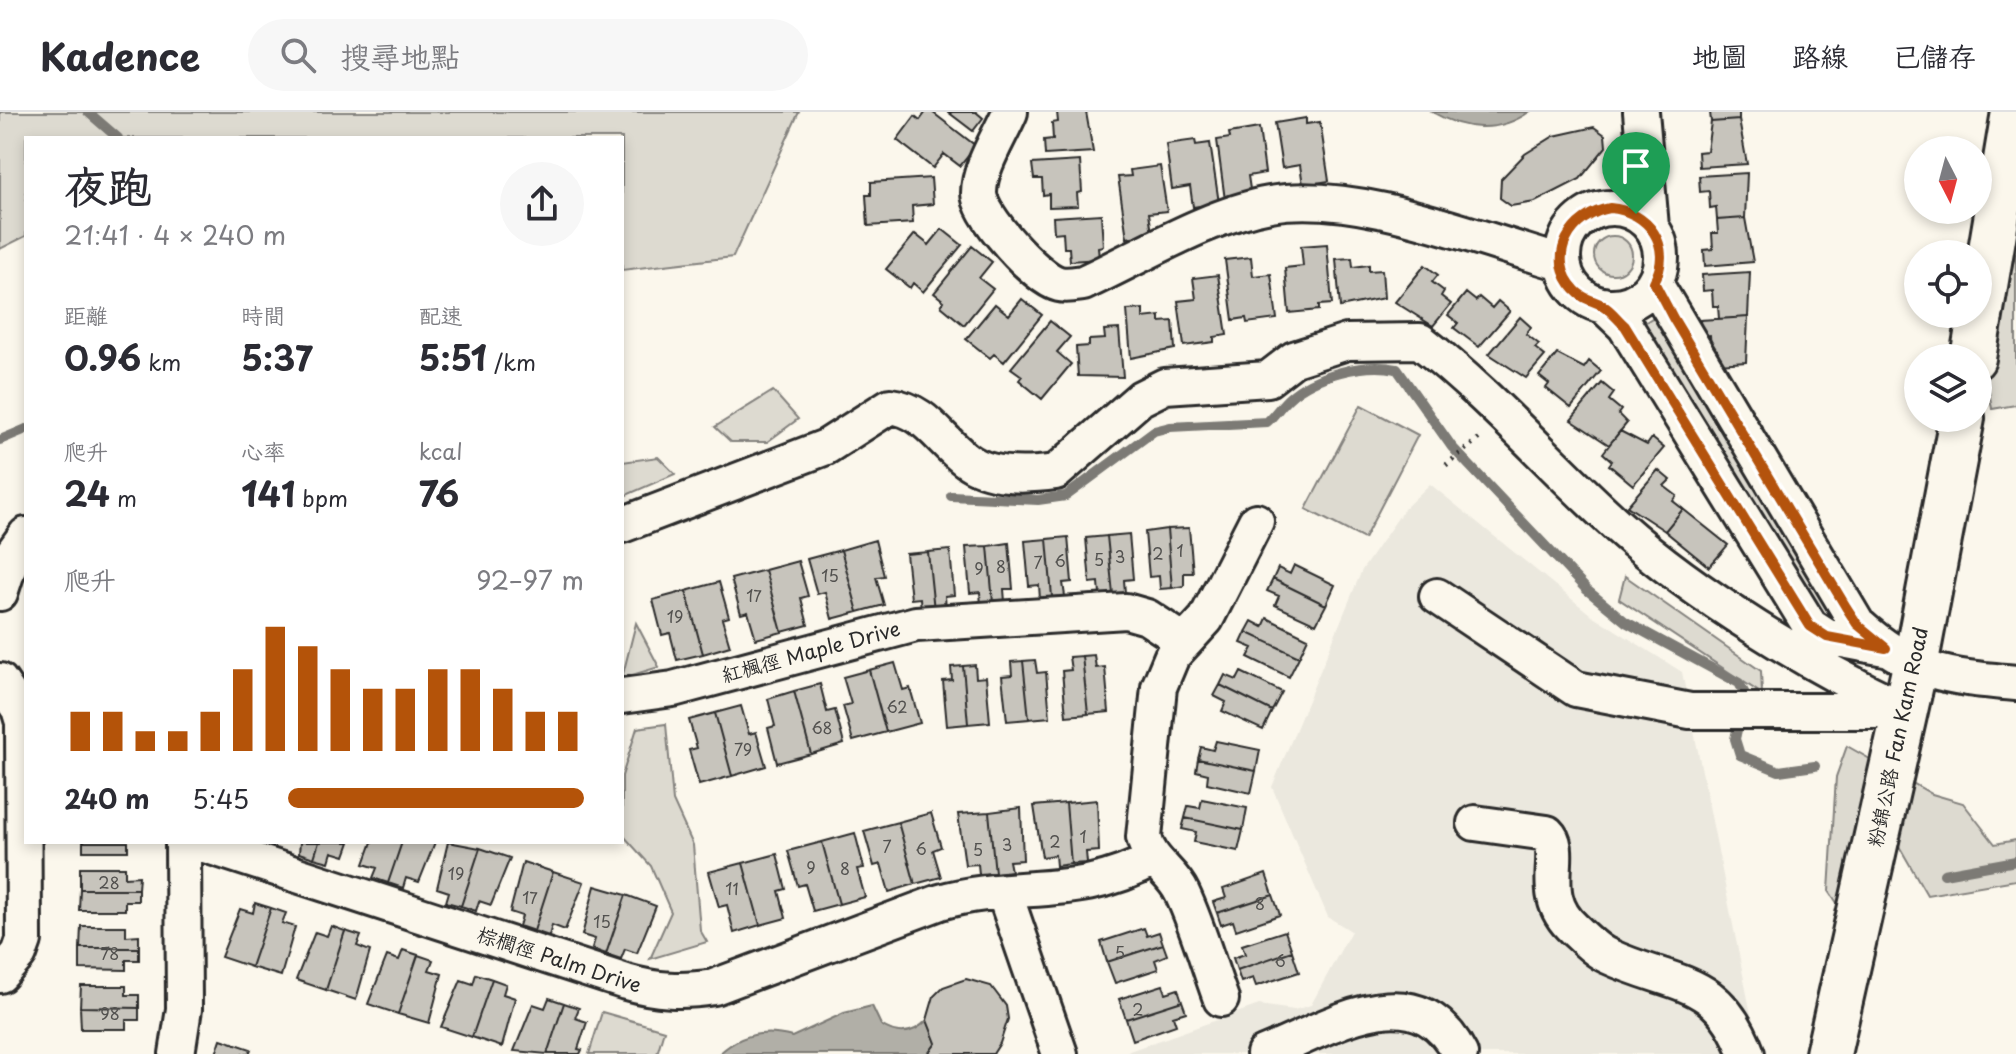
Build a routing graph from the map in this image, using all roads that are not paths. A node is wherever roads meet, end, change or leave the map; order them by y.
1 (1010, 112) edge
2 (1641, 112) edge
3 (2014, 112) edge
4 (2009, 187) edge
5 (1651, 227) junction
6 (1562, 263) junction
7 (1654, 282) junction
8 (1603, 305) junction
9 (1976, 344) edge
10 (1958, 432) edge
11 (1256, 521) dead end
12 (624, 524) edge
13 (24, 538) edge
14 (0, 593) edge
15 (1437, 596) dead end
16 (1185, 642) junction
17 (1890, 649) junction
18 (0, 681) edge
19 (2016, 683) edge
20 (624, 696) edge
21 (1905, 710) junction
22 (1475, 823) dead end
23 (183, 844) edge
24 (202, 844) edge
25 (1153, 859) junction
26 (1004, 892) junction
27 (0, 975) edge
28 (1221, 999) dead end
29 (177, 1054) edge
30 (1060, 1054) edge
31 (1264, 1054) edge
32 (1460, 1054) edge
33 (1747, 1054) edge
34 (1828, 1054) edge

1 - 6 street
2 - 5 street
3 - 4 main road
4 - 9 main road
5 - 6 street
5 - 7 street
6 - 8 street
7 - 8 street
7 - 17 street
8 - 17 street
10 - 17 main road, 粉錦公路 Fan Kam Road
11 - 16 street
12 - 21 street
13 - 14 street
15 - 21 street
16 - 20 street, 紅楓徑 Maple Drive
16 - 25 street
17 - 19 street
17 - 21 main road, 粉錦公路 Fan Kam Road
18 - 27 street
21 - 34 main road, 粉錦公路 Fan Kam Road
22 - 33 street
23 - 29 street
24 - 26 street, 棕櫚徑 Palm Drive
25 - 26 street, 棕櫚徑 Palm Drive
25 - 28 street
26 - 30 street
31 - 32 street

